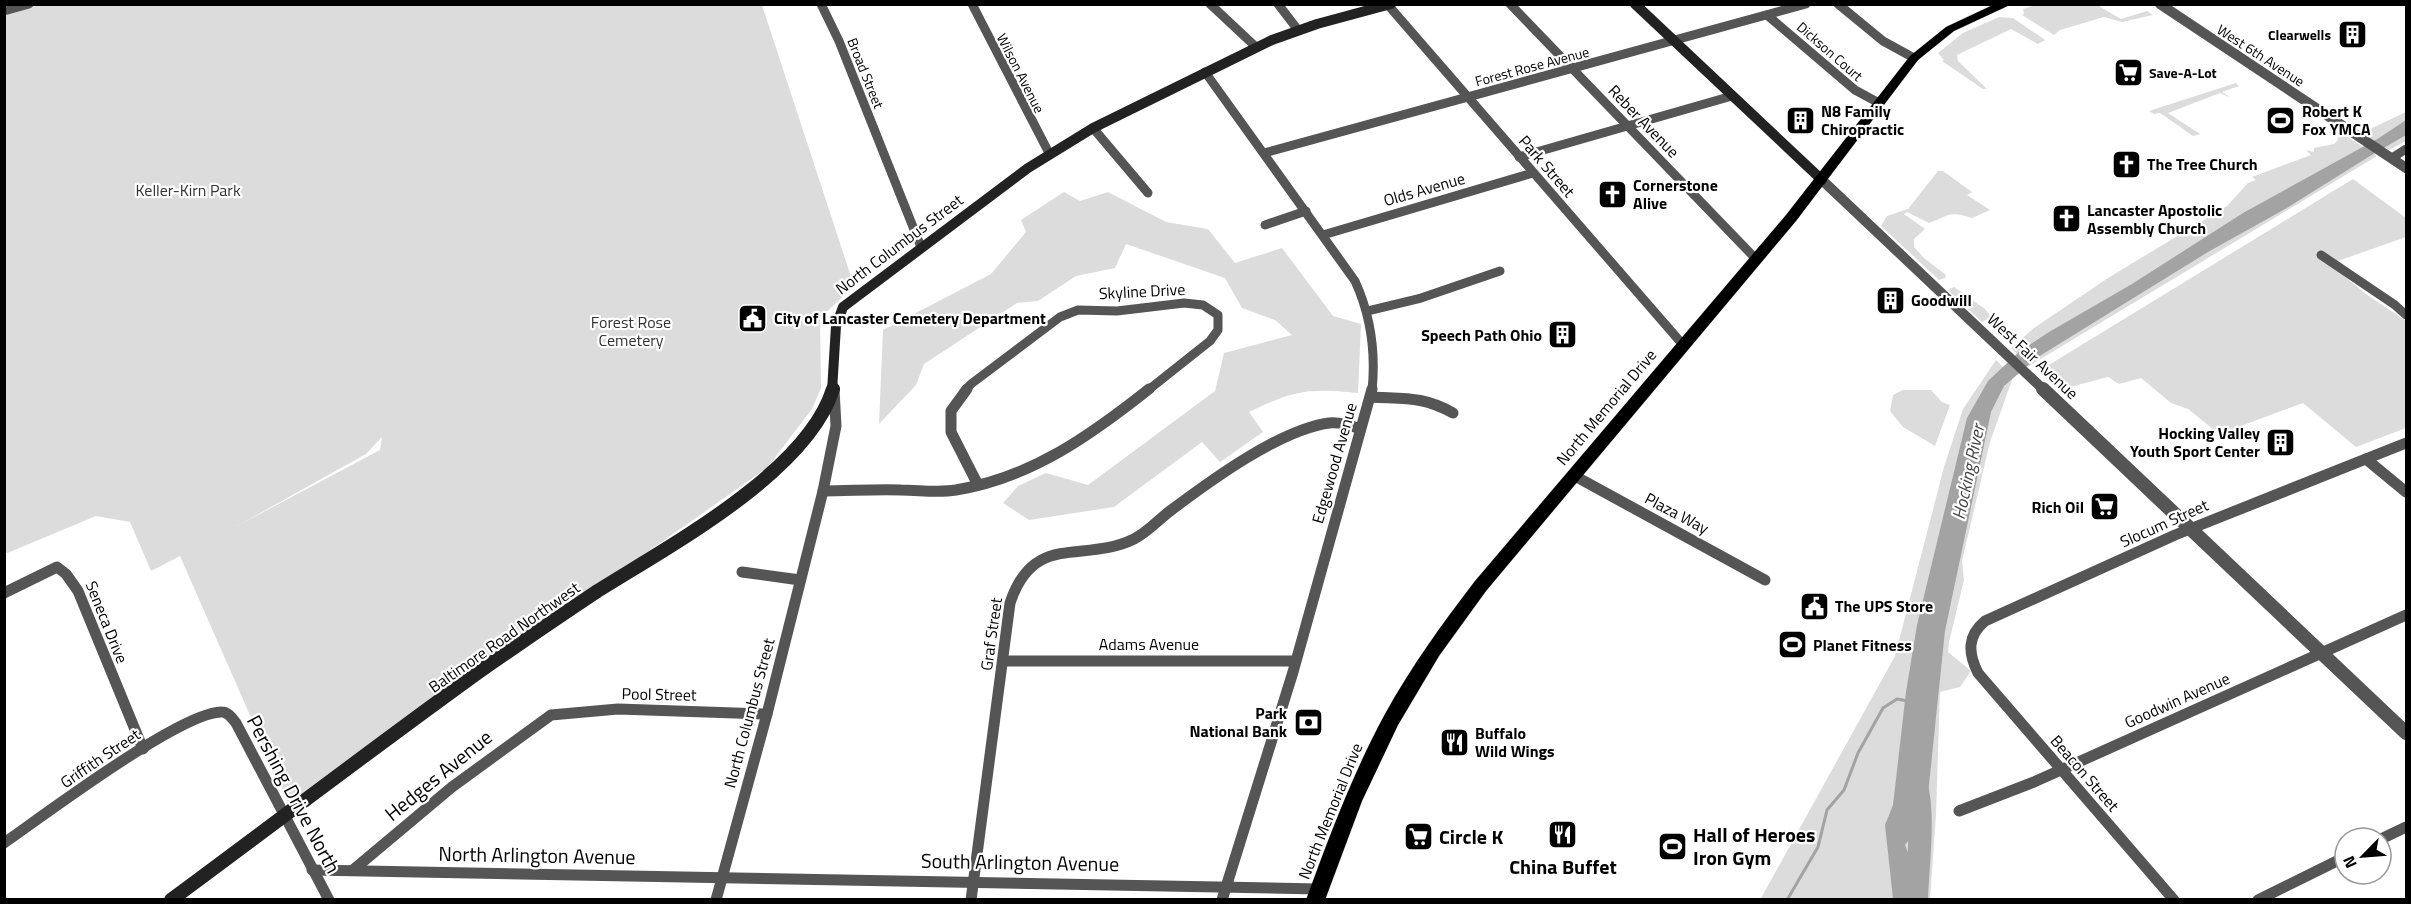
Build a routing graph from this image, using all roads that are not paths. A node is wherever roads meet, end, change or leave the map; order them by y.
1 (29, 4) edge
2 (821, 4) edge
3 (972, 4) edge
4 (1210, 4) edge
5 (1278, 4) edge
6 (1510, 4) edge
7 (1635, 4) edge
8 (1806, 4) edge
9 (1838, 4) edge
10 (2160, 4) edge
11 (1390, 5) edge
12 (2002, 5) edge
13 (4, 11) edge
14 (1767, 15) junction
15 (1298, 30) junction
16 (1674, 41) junction
17 (1256, 47) junction
18 (1914, 57) junction
19 (1572, 69) junction
20 (1205, 72) junction
21 (1732, 96) junction
22 (1467, 97) junction
23 (1879, 103) junction
24 (1628, 126) junction
25 (1093, 128) junction
26 (2406, 149) edge
27 (1049, 153) junction
28 (1264, 153) junction
29 (1519, 157) junction
30 (2390, 157) junction
31 (2406, 168) edge
32 (1533, 173) junction
33 (1822, 180) junction
34 (1148, 193) dead end
35 (1306, 211) junction
36 (1265, 225) dead end
37 (1323, 235) junction
38 (921, 247) junction
39 (2321, 255) dead end
40 (1756, 259) junction
41 (1500, 272) dead end
42 (2406, 301) edge
43 (2395, 305) junction
44 (1367, 311) junction
45 (2406, 315) edge
46 (1684, 346) junction
47 (834, 385) junction
48 (1371, 398) junction
49 (1453, 413) dead end
50 (1360, 429) junction
51 (2406, 443) edge
52 (2366, 459) junction
53 (1573, 475) junction
54 (978, 485) junction
55 (823, 491) junction
56 (2406, 492) edge
57 (2190, 529) junction
58 (742, 572) dead end
59 (800, 580) junction
60 (1765, 580) dead end
61 (4, 593) edge
62 (2406, 615) edge
63 (2321, 653) junction
64 (1003, 661) junction
65 (1295, 661) junction
66 (1973, 666) joint
67 (220, 712) joint
68 (766, 714) junction
69 (551, 715) joint
70 (2406, 733) edge
71 (143, 749) junction
72 (2061, 769) junction
73 (1959, 811) dead end
74 (284, 817) junction
75 (4, 843) edge
76 (2333, 863) edge
77 (312, 870) junction
78 (353, 870) junction
79 (721, 877) junction
80 (974, 881) junction
81 (1226, 886) junction
82 (1317, 894) edge
83 (171, 900) edge
84 (329, 900) edge
85 (716, 900) edge
86 (971, 900) edge
87 (1222, 900) edge
88 (2174, 900) edge
89 (2258, 900) edge

1 - 13 street
2 - 38 street, Broad Street
3 - 27 street, Wilson Avenue
4 - 17 street
5 - 15 street
6 - 19 street, Reber Avenue
7 - 16 main road, West Fair Avenue
8 - 14 street, Forest Rose Avenue
9 - 18 street
10 - 30 street, West 6th Avenue
11 - 15 main road, North Columbus Street
11 - 22 street, Park Street
12 - 18 main road, North Memorial Drive
14 - 16 street, Forest Rose Avenue
14 - 23 street, Dickson Court
15 - 17 main road, North Columbus Street
16 - 19 street, Forest Rose Avenue
16 - 21 main road, West Fair Avenue
17 - 20 main road, North Columbus Street
18 - 23 main road, North Memorial Drive
19 - 22 street, Forest Rose Avenue
19 - 24 street, Reber Avenue
20 - 25 main road, North Columbus Street
20 - 28 street, Edgewood Avenue
21 - 24 street
21 - 33 main road, West Fair Avenue
22 - 28 street, Forest Rose Avenue
22 - 29 street, Park Street
23 - 33 main road, North Memorial Drive
24 - 29 street
24 - 40 street, Reber Avenue
25 - 27 main road, North Columbus Street
25 - 34 street
26 - 30 street
27 - 38 main road, North Columbus Street
28 - 35 street, Edgewood Avenue
29 - 32 street, Park Street
30 - 31 street, West 6th Avenue
32 - 37 street, Olds Avenue
32 - 46 street, Park Street
33 - 40 main road, North Memorial Drive
33 - 57 street, West Fair Avenue
35 - 36 street
35 - 37 street, Edgewood Avenue
37 - 44 street, Edgewood Avenue
38 - 47 main road, North Columbus Street
39 - 43 street
40 - 46 main road, North Memorial Drive
41 - 44 street
42 - 43 street
43 - 45 street
44 - 48 street, Edgewood Avenue
46 - 53 main road, North Memorial Drive
47 - 55 street, North Columbus Street
47 - 74 main road, Baltimore Road Northwest
48 - 49 street
48 - 50 street, Edgewood Avenue
50 - 64 street, Graf Street
50 - 65 street, Edgewood Avenue
51 - 52 street, Slocum Street
52 - 56 street
52 - 57 street, Slocum Street
53 - 60 street, Plaza Way
53 - 82 main road, North Memorial Drive
54 - 54 street, Skyline Drive
54 - 55 street, Skyline Drive
55 - 59 street, North Columbus Street
57 - 63 street, West Fair Avenue
57 - 66 street, Slocum Street
58 - 59 street
59 - 68 street, North Columbus Street
61 - 71 street, Seneca Drive
62 - 63 street, Goodwin Avenue
63 - 70 street, West Fair Avenue
63 - 72 street, Goodwin Avenue
64 - 65 street, Adams Avenue
64 - 80 street, Graf Street
65 - 81 street, Edgewood Avenue
66 - 72 street, Beacon Street
67 - 71 street, Griffith Street
67 - 74 street, Pershing Drive North
68 - 69 street, Pool Street
68 - 79 street, North Columbus Street
69 - 78 street, Hedges Avenue
71 - 75 street, Griffith Street
72 - 73 street, Goodwin Avenue
72 - 88 street, Beacon Street
74 - 77 street, Pershing Drive North
74 - 83 main road, Baltimore Road Northwest
76 - 89 street
77 - 78 street, North Arlington Avenue
77 - 84 street, Pershing Drive North
78 - 79 street, North Arlington Avenue
79 - 80 street, South Arlington Avenue
79 - 85 street, North Columbus Street
80 - 81 street, South Arlington Avenue
80 - 86 street, Graf Street
81 - 82 street, South Arlington Avenue
81 - 87 street, Edgewood Avenue

